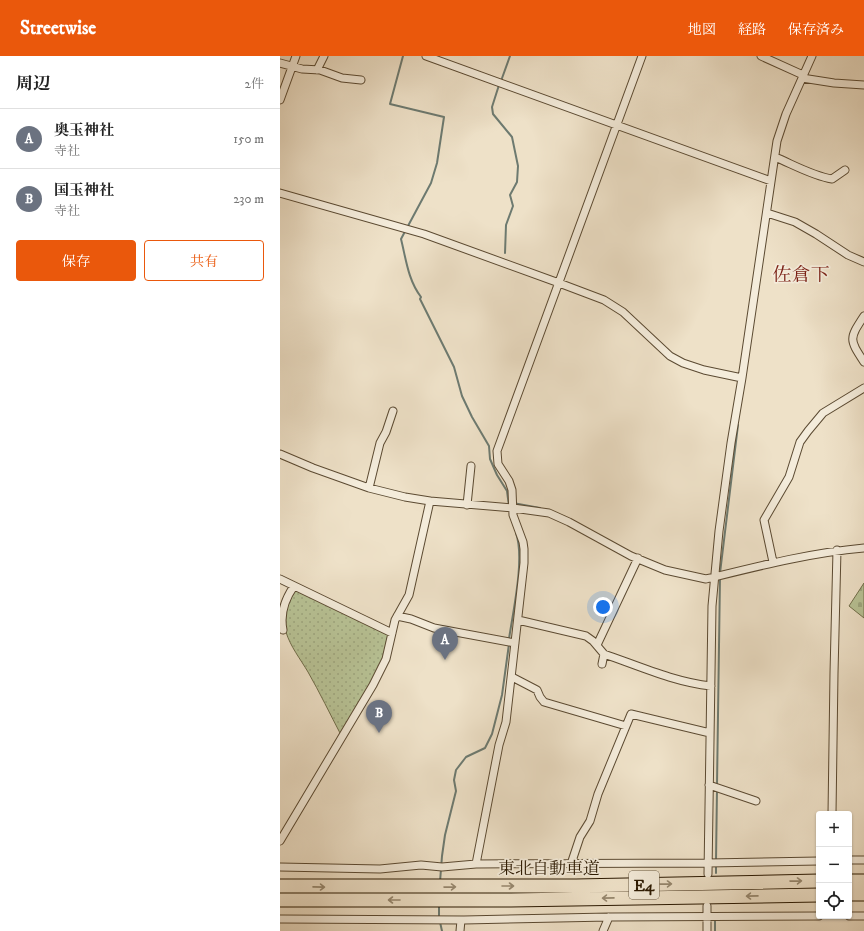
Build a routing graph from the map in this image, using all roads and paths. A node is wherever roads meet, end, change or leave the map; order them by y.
1 (296, 56) edge
2 (324, 56) edge
3 (426, 56) edge
4 (642, 56) edge
5 (761, 56) edge
6 (812, 56) edge
7 (280, 63) edge
8 (292, 67) junction
9 (318, 70) junction
10 (803, 76) junction
11 (361, 80) dead end
12 (864, 85) edge
13 (280, 100) edge
14 (617, 125) junction
15 (775, 157) junction
16 (845, 170) dead end
17 (771, 180) junction
18 (280, 193) edge
19 (767, 213) junction
20 (864, 262) edge
21 (559, 282) junction
22 (864, 316) edge
23 (864, 362) edge
24 (742, 378) junction
25 (864, 388) edge
26 (394, 411) dead end
27 (280, 454) edge
28 (471, 466) dead end
29 (369, 488) junction
30 (430, 501) junction
31 (467, 505) junction
32 (513, 508) junction
33 (864, 548) edge
34 (837, 550) junction
35 (638, 558) junction
36 (773, 562) junction
37 (715, 577) junction
38 (280, 579) edge
39 (294, 586) junction
40 (397, 616) junction
41 (518, 620) junction
42 (283, 630) dead end
43 (392, 633) junction
44 (515, 643) junction
45 (597, 645) junction
46 (604, 654) junction
47 (602, 664) dead end
48 (512, 677) junction
49 (711, 686) junction
50 (626, 726) junction
51 (710, 733) junction
52 (710, 786) junction
53 (756, 801) dead end
54 (832, 811) edge
55 (280, 841) edge
56 (852, 860) edge
57 (864, 860) edge
58 (816, 861) edge
59 (708, 863) junction
60 (476, 864) junction
61 (571, 864) junction
62 (280, 867) edge
63 (708, 874) dead end
64 (816, 881) edge
65 (852, 881) edge
66 (864, 881) edge
67 (280, 886) edge
68 (432, 893) junction
69 (852, 894) edge
70 (864, 894) edge
71 (816, 895) edge
72 (280, 900) edge
73 (707, 906) dead end
74 (707, 916) junction
75 (816, 916) edge
76 (852, 916) edge
77 (864, 916) edge
78 (609, 917) junction
79 (280, 919) edge
80 (461, 920) junction
81 (460, 931) edge
82 (602, 931) edge
83 (707, 931) edge

1 - 8 street
2 - 9 street
3 - 14 street
4 - 14 street
5 - 10 street
6 - 10 street
7 - 8 street
8 - 9 street
8 - 13 street
9 - 11 street
10 - 12 street
10 - 15 street
14 - 17 street
14 - 21 street
15 - 16 street
15 - 17 street
17 - 19 street
18 - 21 street
19 - 20 street
19 - 24 street
21 - 24 street
21 - 32 street
22 - 23 street
24 - 37 street
25 - 36 street
26 - 29 street
27 - 29 street
28 - 31 street
29 - 30 street
30 - 31 street
30 - 40 street
31 - 32 street
32 - 35 street
32 - 41 street
33 - 34 street
34 - 36 street
34 - 54 street
35 - 37 street
35 - 45 street
36 - 37 street
37 - 49 street
38 - 39 street
39 - 42 street
39 - 43 street
40 - 43 street
40 - 44 street
41 - 44 street
41 - 45 street
43 - 55 street
44 - 48 street
45 - 46 street
46 - 47 street
46 - 49 street
48 - 50 street
48 - 60 street
49 - 51 street
50 - 51 street
50 - 61 street
51 - 52 street
52 - 53 street
52 - 59 street
56 - 57 street
58 - 59 street
59 - 61 street
59 - 63 street
60 - 61 street
60 - 62 street
68 -> 64 highway, 東北自動車道 / E4
65 - 66 highway
67 -> 68 highway, 東北自動車道 / E4
71 -> 68 highway, 東北自動車道 / E4
68 -> 72 highway, 東北自動車道 / E4
69 - 70 highway
73 - 74 street
74 - 75 street
74 - 78 street
74 - 83 street
76 - 77 street
78 - 80 street
78 - 82 street
79 - 80 street
80 - 81 street

